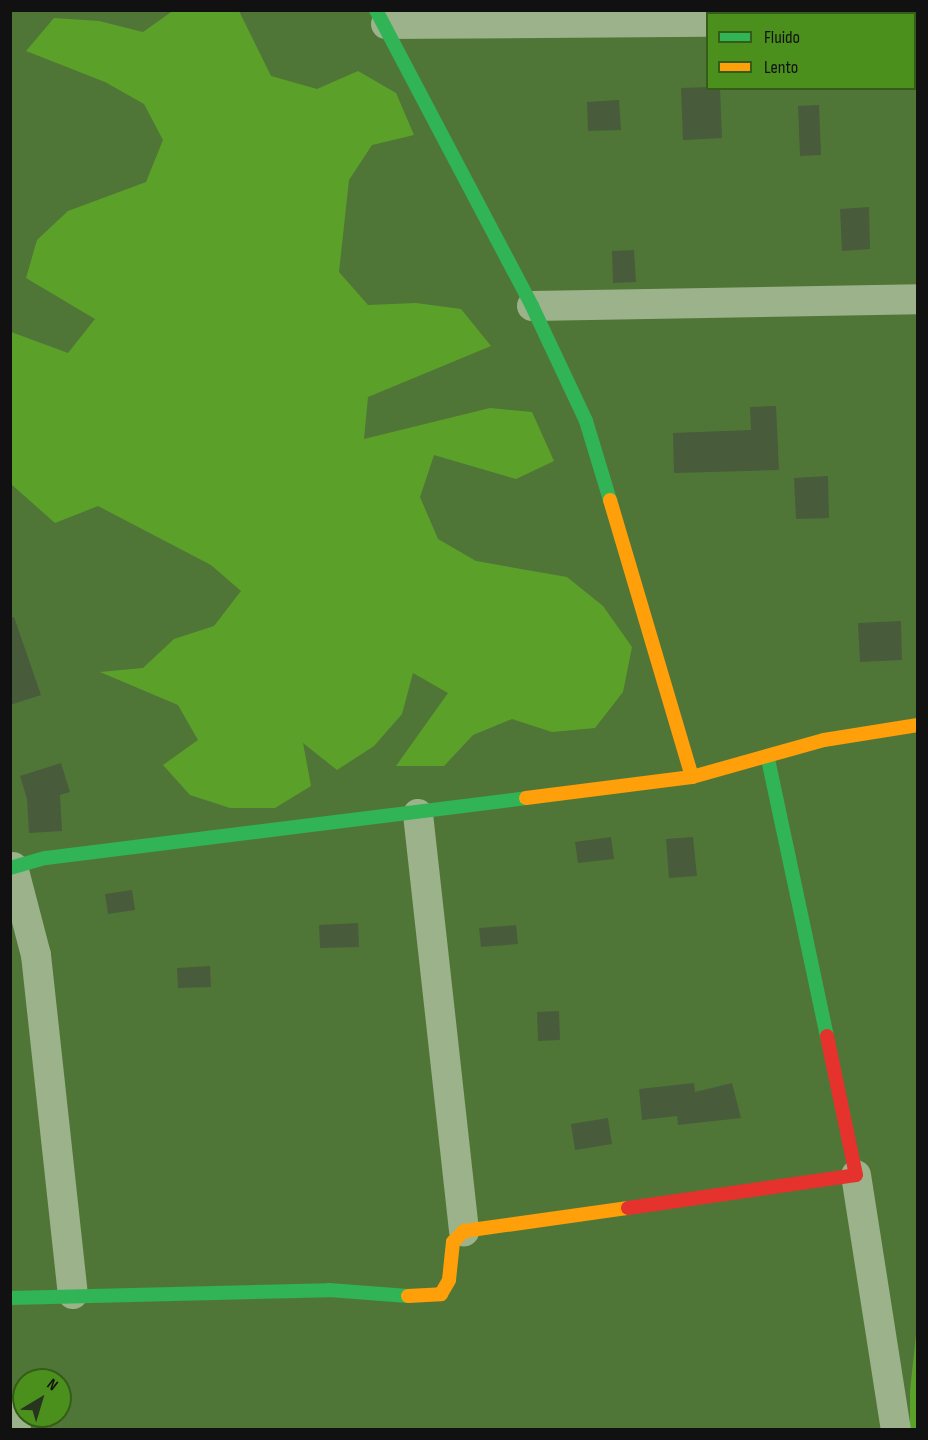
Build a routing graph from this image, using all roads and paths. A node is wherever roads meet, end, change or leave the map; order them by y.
1 (381, 17) edge
2 (706, 22) edge
3 (918, 300) edge
4 (532, 306) junction
5 (918, 725) edge
6 (768, 759) junction
7 (692, 777) junction
8 (418, 814) junction
9 (12, 868) edge
10 (856, 1175) junction
11 (464, 1231) junction
12 (73, 1294) junction
13 (10, 1298) edge
14 (10, 1414) edge
15 (16, 1430) edge
16 (896, 1430) edge

1 - 2 street
1 - 4 street
3 - 4 street
4 - 7 street
5 - 6 street
6 - 7 street
6 - 10 street
7 - 8 street
8 - 9 street
8 - 11 street
9 - 12 street
10 - 11 street
10 - 16 street
11 - 12 street
12 - 13 street
14 - 15 street

